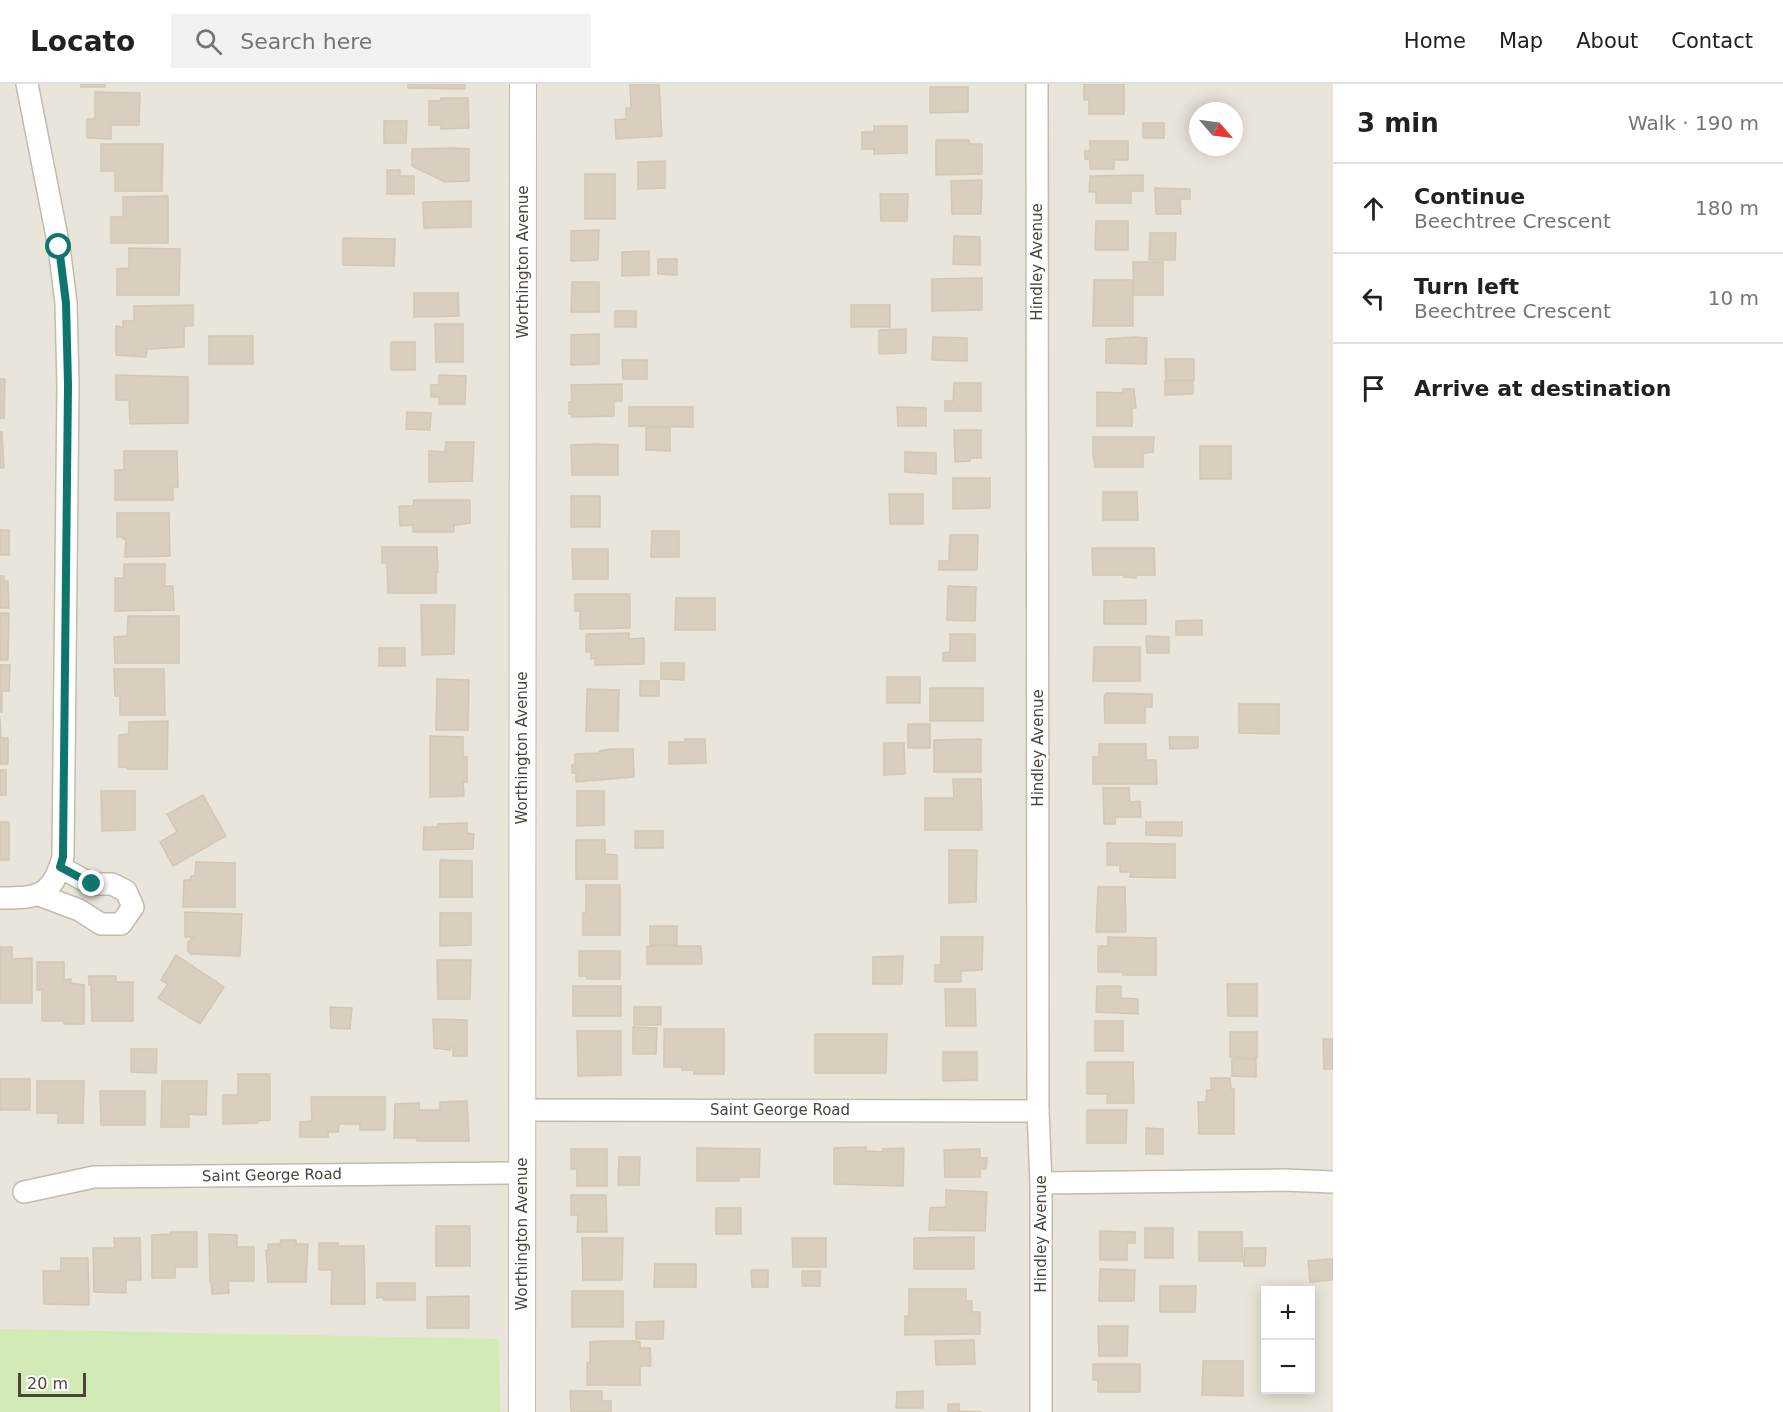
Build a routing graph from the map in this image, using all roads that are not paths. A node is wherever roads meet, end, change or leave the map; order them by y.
1 (27, 84) edge
2 (523, 84) edge
3 (1037, 84) edge
4 (60, 867) junction
5 (39, 894) junction
6 (0, 898) edge
7 (522, 1110) junction
8 (1038, 1111) junction
9 (522, 1173) junction
10 (1333, 1182) edge
11 (1041, 1183) junction
12 (24, 1192) dead end
13 (522, 1412) edge
14 (1041, 1412) edge

1 - 4 street
2 - 7 street, Worthington Avenue
3 - 8 street, Hindley Avenue
4 - 5 street
4 - 5 street
5 - 6 street
7 - 8 street, Saint George Road
7 - 9 street, Worthington Avenue
8 - 11 street, Hindley Avenue
9 - 12 street, Saint George Road
9 - 13 street, Worthington Avenue
10 - 11 street
11 - 14 street, Hindley Avenue

